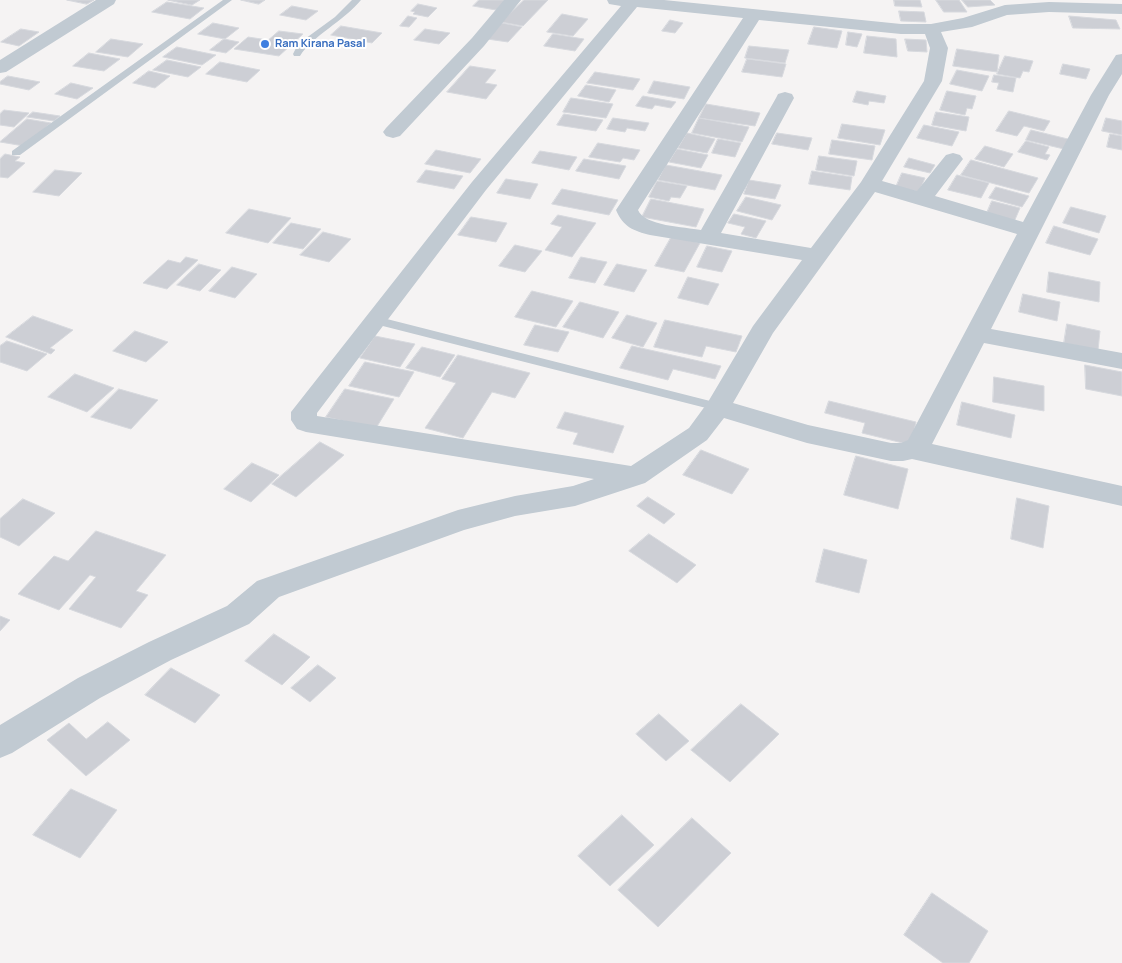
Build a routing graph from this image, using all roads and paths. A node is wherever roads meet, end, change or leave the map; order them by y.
1 (108, 0) edge
2 (228, 0) edge
3 (357, 0) edge
4 (513, 0) edge
5 (623, 1) edge
6 (1122, 9) edge
7 (753, 15) junction
8 (931, 29) junction
9 (297, 54) dead end
10 (1122, 59) edge
11 (0, 68) edge
12 (1111, 97) edge
13 (785, 98) dead end
14 (393, 132) dead end
15 (16, 153) dead end
16 (953, 159) dead end
17 (870, 184) junction
18 (922, 199) junction
19 (1030, 231) junction
20 (708, 238) junction
21 (818, 256) junction
22 (375, 320) junction
23 (976, 334) junction
24 (1122, 362) edge
25 (718, 407) junction
26 (911, 450) junction
27 (635, 476) junction
28 (1122, 496) edge
29 (0, 743) edge

1 - 11 street
2 - 15 lane
3 - 9 lane
4 - 14 street
5 - 7 street
5 - 22 street
6 - 8 street
7 - 8 street
7 - 20 street
8 - 17 street
10 - 12 street
12 - 19 street
13 - 20 street
16 - 18 street
17 - 18 street
17 - 21 street
18 - 19 street
19 - 23 street
20 - 21 street
21 - 25 street
22 - 25 lane
22 - 27 street
23 - 24 street
23 - 26 street
25 - 26 street
25 - 27 street
26 - 28 street
27 - 29 street

